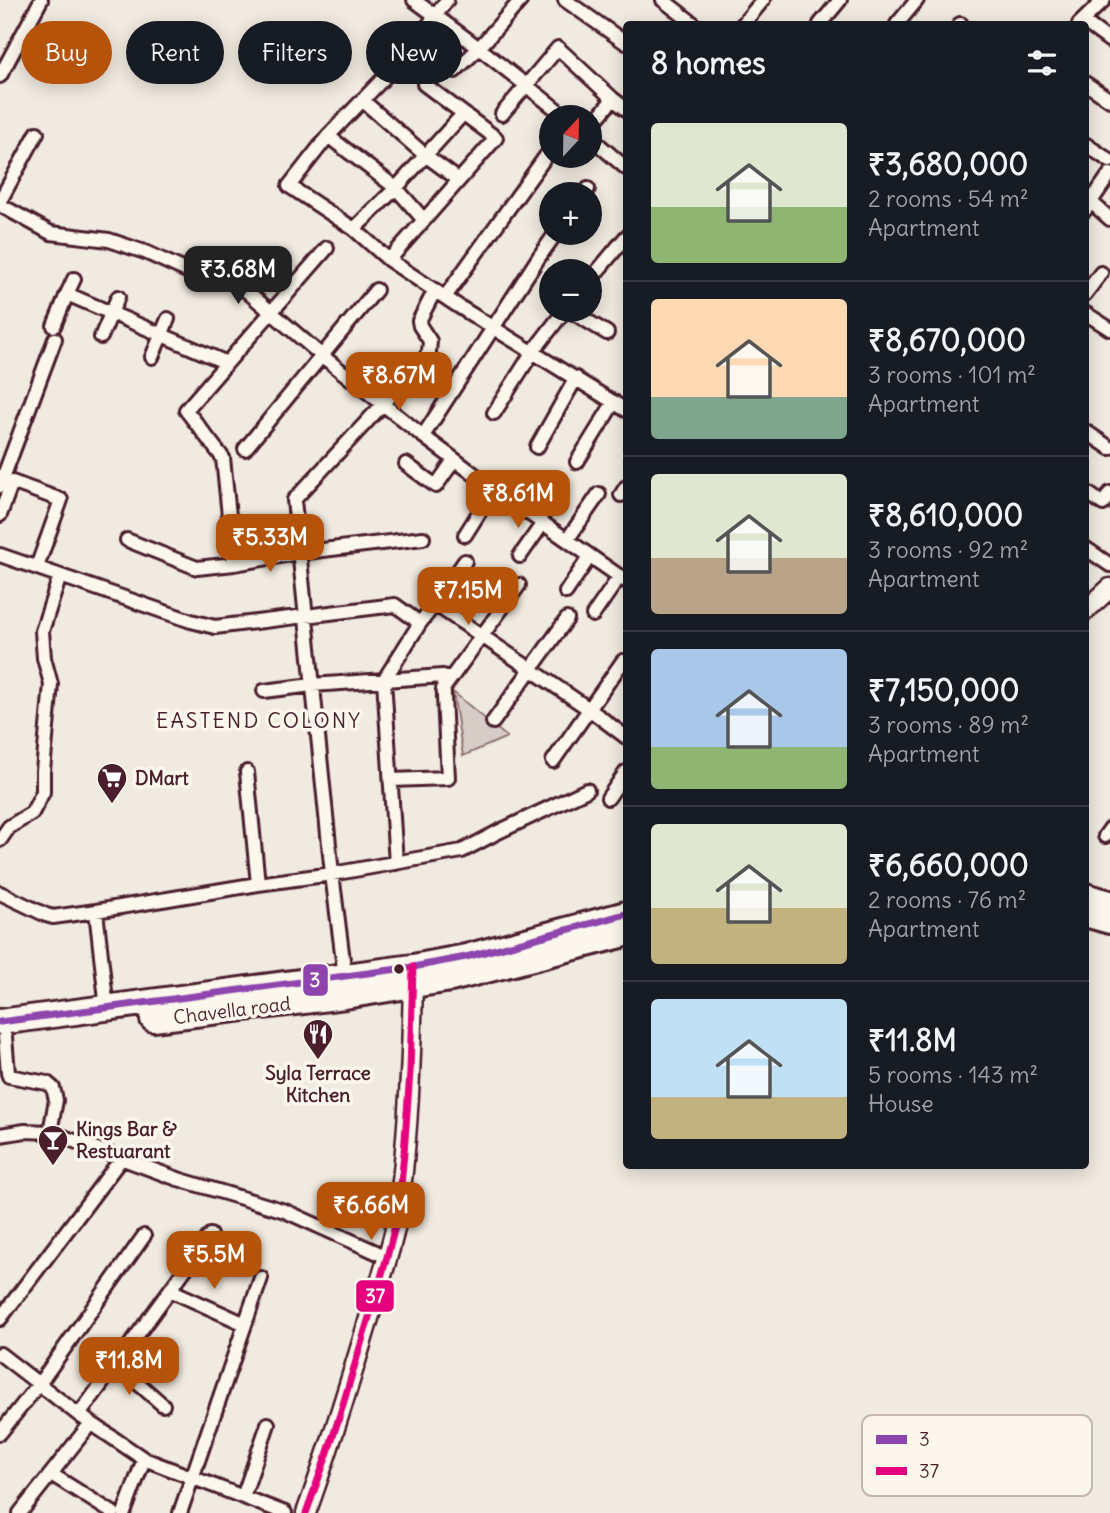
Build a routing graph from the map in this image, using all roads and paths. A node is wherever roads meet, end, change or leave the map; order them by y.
1 (41, 0) edge
2 (414, 0) edge
3 (447, 0) edge
4 (521, 0) edge
5 (565, 0) edge
6 (663, 0) edge
7 (763, 0) edge
8 (840, 0) edge
9 (917, 0) edge
10 (1104, 0) edge
11 (435, 16) junction
12 (690, 21) edge
13 (746, 21) edge
14 (822, 21) edge
15 (900, 21) edge
16 (1083, 21) edge
17 (1089, 28) edge
18 (623, 41) edge
19 (1110, 41) edge
20 (479, 48) junction
21 (462, 64) edge
22 (0, 76) edge
23 (425, 84) edge
24 (527, 86) junction
25 (1089, 86) edge
26 (613, 99) junction
27 (362, 100) junction
28 (1110, 100) edge
29 (551, 105) edge
30 (623, 107) edge
31 (602, 112) edge
32 (463, 114) junction
33 (502, 114) dead end
34 (37, 133) dead end
35 (328, 136) junction
36 (602, 147) edge
37 (1089, 147) edge
38 (425, 155) junction
39 (1110, 161) edge
40 (623, 164) edge
41 (539, 165) edge
42 (1110, 174) edge
43 (459, 180) junction
44 (396, 188) junction
45 (0, 203) edge
46 (1089, 203) edge
47 (1089, 207) edge
48 (1110, 219) edge
49 (424, 220) junction
50 (354, 229) junction
51 (623, 241) edge
52 (548, 245) edge
53 (327, 248) dead end
54 (389, 260) junction
55 (602, 266) edge
56 (1101, 273) dead end
57 (74, 279) dead end
58 (1089, 289) edge
59 (376, 290) dead end
60 (67, 294) junction
61 (440, 294) junction
62 (118, 297) dead end
63 (111, 312) junction
64 (270, 312) junction
65 (1089, 316) edge
66 (168, 319) dead end
67 (557, 322) edge
68 (588, 322) edge
69 (493, 327) junction
70 (1110, 329) edge
71 (607, 333) dead end
72 (162, 334) junction
73 (102, 337) dead end
74 (532, 353) junction
75 (321, 355) junction
76 (152, 357) dead end
77 (227, 363) junction
78 (576, 378) junction
79 (614, 402) junction
80 (383, 405) junction
81 (623, 408) edge
82 (494, 413) dead end
83 (1089, 434) edge
84 (423, 436) junction
85 (537, 447) dead end
86 (1110, 448) edge
87 (245, 449) dead end
88 (454, 460) junction
89 (578, 462) dead end
90 (407, 464) dead end
91 (0, 485) edge
92 (494, 489) junction
93 (1089, 493) edge
94 (599, 494) dead end
95 (1108, 502) edge
96 (0, 515) edge
97 (543, 523) junction
98 (465, 536) dead end
99 (423, 538) dead end
100 (127, 540) dead end
101 (567, 540) junction
102 (1089, 551) edge
103 (298, 553) junction
104 (0, 555) edge
105 (520, 556) dead end
106 (590, 556) junction
107 (465, 561) dead end
108 (234, 564) junction
109 (1110, 565) edge
110 (37, 567) junction
111 (60, 576) junction
112 (623, 578) edge
113 (519, 585) dead end
114 (1110, 588) edge
115 (566, 592) dead end
116 (435, 604) junction
117 (1089, 606) edge
118 (593, 615) dead end
119 (305, 616) junction
120 (567, 619) dead end
121 (420, 623) junction
122 (483, 635) junction
123 (623, 661) dead end
124 (531, 668) junction
125 (384, 680) junction
126 (312, 685) junction
127 (443, 689) junction
128 (264, 691) dead end
129 (589, 709) junction
130 (493, 722) dead end
131 (623, 735) edge
132 (553, 761) dead end
133 (247, 772) dead end
134 (623, 776) edge
135 (391, 780) junction
136 (587, 790) dead end
137 (608, 798) dead end
138 (0, 840) edge
139 (396, 863) junction
140 (332, 874) junction
141 (258, 884) junction
142 (0, 893) edge
143 (1089, 897) edge
144 (1110, 903) edge
145 (96, 911) junction
146 (623, 915) edge
147 (1089, 915) edge
148 (1110, 921) edge
149 (623, 935) edge
150 (345, 976) junction
151 (413, 976) junction
152 (107, 1009) junction
153 (2, 1033) edge
154 (50, 1132) junction
155 (0, 1135) edge
156 (121, 1159) junction
157 (209, 1235) dead end
158 (144, 1236) dead end
159 (387, 1257) junction
160 (261, 1278) dead end
161 (170, 1290) junction
162 (0, 1319) edge
163 (245, 1324) junction
164 (0, 1354) edge
165 (116, 1364) junction
166 (39, 1384) junction
167 (163, 1405) dead end
168 (79, 1415) junction
169 (91, 1423) junction
170 (268, 1424) dead end
171 (0, 1433) edge
172 (144, 1460) junction
173 (51, 1474) junction
174 (192, 1478) junction
175 (243, 1497) junction
176 (20, 1513) edge
177 (113, 1513) edge
178 (124, 1513) edge
179 (180, 1513) edge
180 (285, 1513) edge
181 (306, 1513) edge

1 - 22 street
2 - 11 street
3 - 11 street
4 - 20 street
5 - 18 street
6 - 12 street
7 - 13 street
8 - 14 street
9 - 15 street
10 - 16 street
11 - 20 street
11 - 27 street
17 - 19 street
20 - 21 street
20 - 24 street
23 - 32 street
24 - 26 street
24 - 29 street
24 - 33 street
25 - 28 street
26 - 30 street
26 - 31 street
27 - 35 street
27 - 38 street
32 - 38 street
32 - 43 street
34 - 45 street
35 - 44 street
35 - 50 street
36 - 40 street
37 - 39 street
38 - 43 street
38 - 44 street
41 - 61 street
42 - 46 street
43 - 49 street
44 - 49 street
44 - 50 street
45 - 64 street
47 - 48 street
49 - 54 street
50 - 54 street
51 - 55 street
52 - 69 street
53 - 64 street
54 - 61 street
56 - 58 street
57 - 60 street
59 - 75 street
60 - 63 street
60 - 91 street
61 - 69 street
61 - 80 street
62 - 63 street
63 - 72 street
63 - 73 street
64 - 75 street
64 - 77 street
65 - 70 street
66 - 72 street
67 - 74 street
68 - 71 street
69 - 74 street
69 - 84 street
72 - 76 street
72 - 77 street
74 - 78 street
74 - 82 street
75 - 80 street
75 - 87 street
77 - 108 street
78 - 79 street
78 - 85 street
79 - 81 street
79 - 89 street
80 - 84 street
80 - 103 street
83 - 86 street
84 - 88 street
88 - 90 street
88 - 92 street
92 - 97 street
92 - 98 street
93 - 95 street
94 - 101 street
96 - 110 street
97 - 101 street
97 - 105 street
99 - 103 street
100 - 108 street
101 - 106 street
102 - 109 street
103 - 108 street
103 - 119 street
104 - 110 street
106 - 112 street
106 - 115 street
107 - 116 street
110 - 111 street
111 - 119 street
111 - 138 street
112 - 118 street
113 - 122 street
114 - 117 street
116 - 121 street
116 - 122 street
119 - 121 street
119 - 126 street
120 - 124 street
121 - 125 street
122 - 124 street
122 - 127 street
123 - 129 street
124 - 129 street
124 - 130 street
125 - 126 street
125 - 127 street
125 - 135 street
126 - 128 street
126 - 140 street
127 - 135 street
129 - 131 street
129 - 132 street
133 - 141 street
134 - 137 street
135 - 139 street
136 - 139 street
139 - 140 street
140 - 141 street
140 - 150 street
141 - 145 street
142 - 145 street
143 - 144 highway
145 - 152 street
146 - 151 highway, Chavella road
147 - 148 highway
149 - 151 highway, Chavella road
150 - 151 highway, Chavella road
150 - 152 highway, Chavella road
151 - 153 highway, Chavella road
151 - 159 street
152 - 153 highway, Chavella road
153 - 154 street
154 - 155 street
154 - 156 street
156 - 159 street
156 - 162 street
157 - 161 street
158 - 166 street
159 - 181 street
160 - 163 street
161 - 163 street
161 - 165 street
163 - 174 street
164 - 166 street
165 - 167 street
165 - 168 street
166 - 168 street
166 - 171 street
168 - 169 street
169 - 172 street
169 - 173 street
170 - 175 street
172 - 174 street
172 - 178 street
173 - 176 street
173 - 177 street
174 - 175 street
174 - 179 street
175 - 180 street

